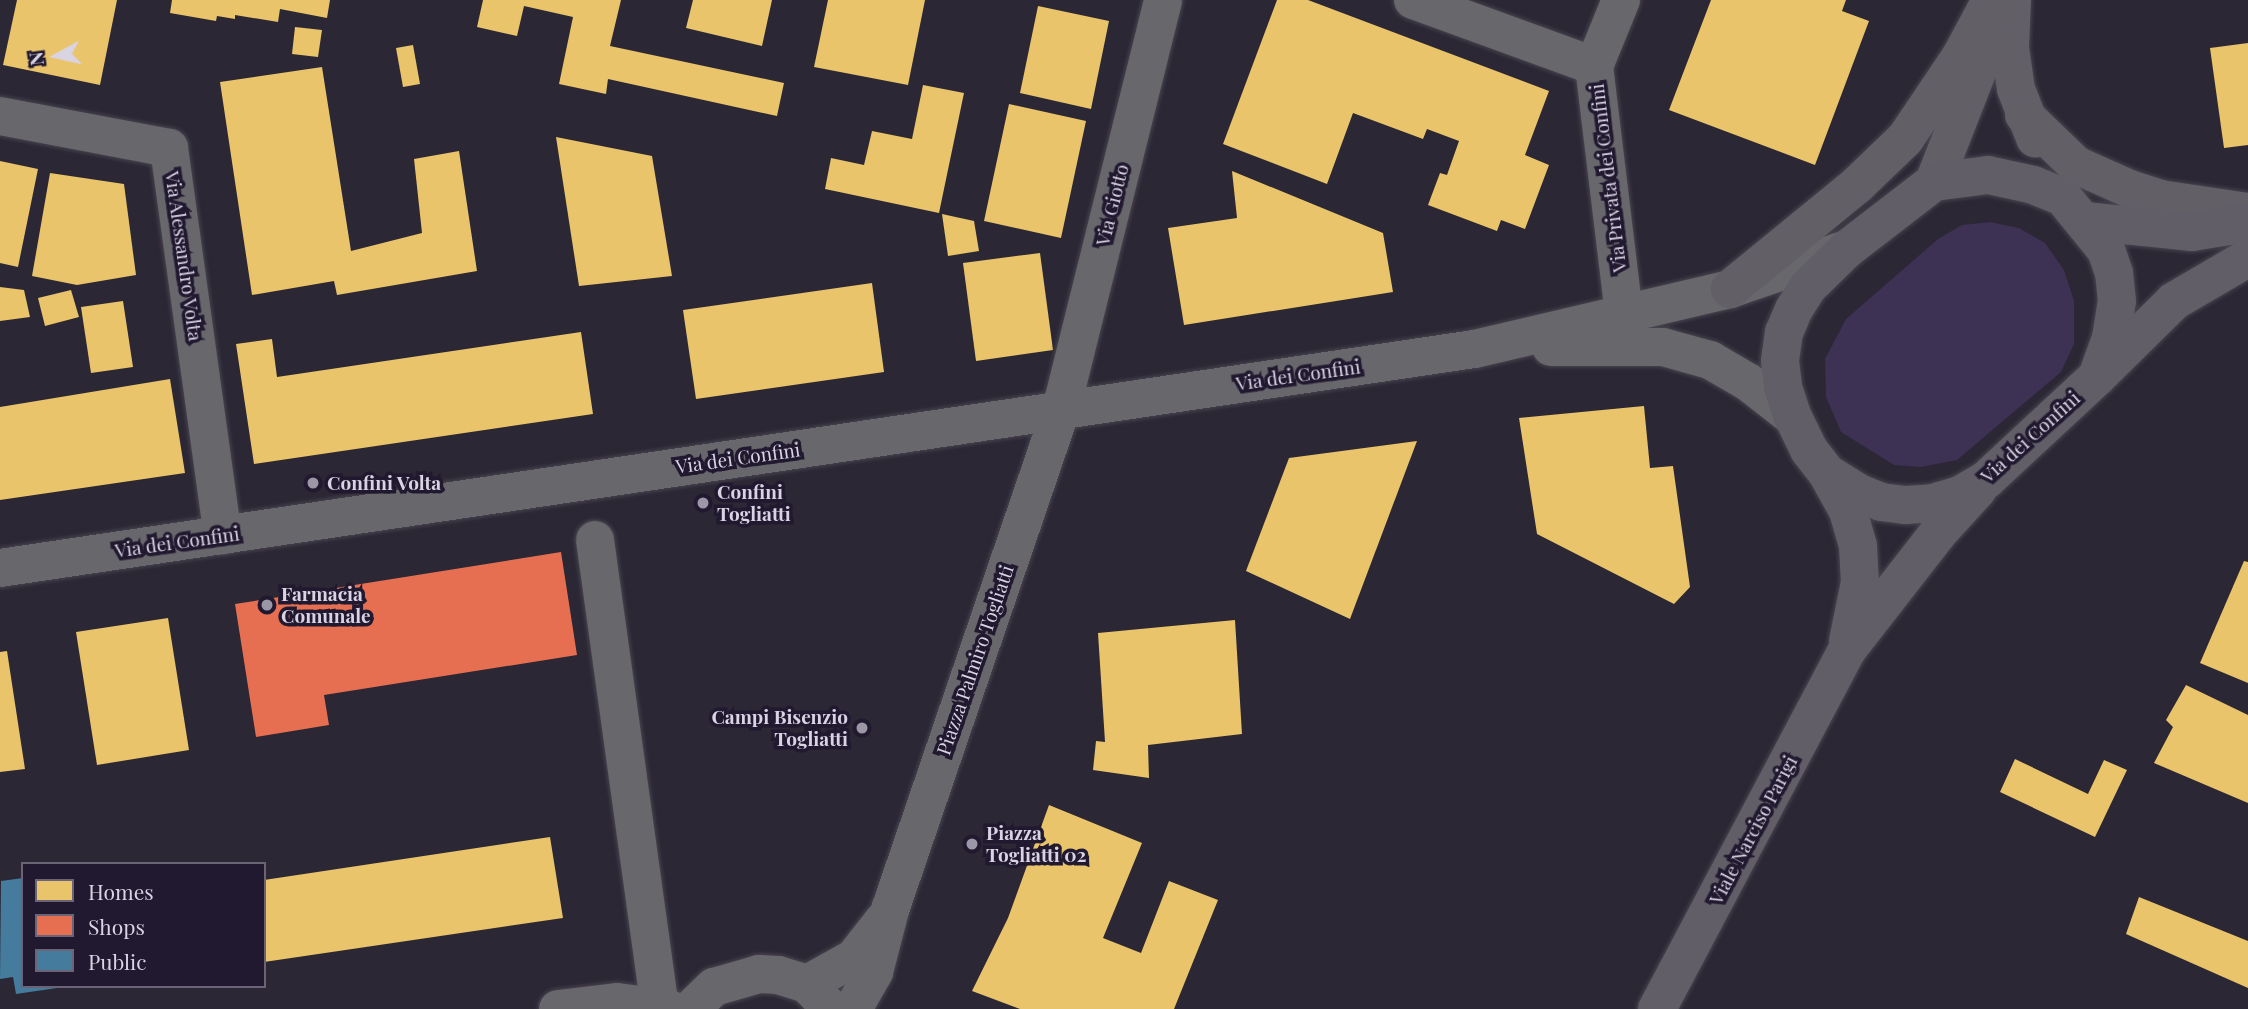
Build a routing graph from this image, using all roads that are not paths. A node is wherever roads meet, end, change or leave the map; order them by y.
1 (1163, 0) edge
2 (1413, 0) edge
3 (1621, 0) edge
4 (1990, 0) edge
5 (2002, 0) edge
6 (2012, 0) edge
7 (1594, 66) junction
8 (2024, 115) junction
9 (0, 116) edge
10 (1934, 182) junction
11 (2074, 209) junction
12 (2248, 212) edge
13 (2248, 223) edge
14 (1846, 249) junction
15 (2248, 258) edge
16 (1730, 289) junction
17 (1624, 314) junction
18 (1475, 349) junction
19 (2097, 377) junction
20 (1061, 410) junction
21 (1793, 417) junction
22 (1828, 473) junction
23 (1986, 480) junction
24 (223, 535) junction
25 (595, 540) dead end
26 (0, 568) edge
27 (1847, 650) junction
28 (890, 910) junction
29 (819, 997) edge
30 (673, 1008) edge
31 (558, 1009) edge
32 (853, 1009) edge
33 (1657, 1009) edge

1 - 20 street, Via Giotto
2 - 7 street, Via Privata dei Confini
3 - 7 street
4 - 16 main road
5 - 10 main road
6 - 8 main road
7 - 17 street, Via Privata dei Confini
8 - 11 main road
8 - 12 main road
9 - 24 street, Via Alessandro Volta
10 - 11 main road, Via dei Confini
10 - 14 main road, Via dei Confini
11 - 13 main road, Via dei Confini
11 - 19 main road, Via dei Confini
14 - 16 street, Via dei Confini
14 - 21 main road, Via dei Confini
15 - 19 main road, Via dei Confini
16 - 17 street, Via dei Confini
17 - 18 street, Via dei Confini
18 - 20 street, Via dei Confini
18 - 21 street, Via dei Confini
19 - 23 main road, Via dei Confini
20 - 24 street, Via dei Confini
20 - 28 street, Piazza Palmiro Togliatti
21 - 22 main road, Via dei Confini
22 - 23 main road, Via dei Confini
22 - 27 main road, Viale Narciso Parigi
23 - 27 main road, Viale Narciso Parigi
24 - 26 street, Via dei Confini
25 - 30 street
27 - 33 main road, Viale Narciso Parigi
28 - 29 street
28 - 32 street
29 - 30 street
30 - 31 street

